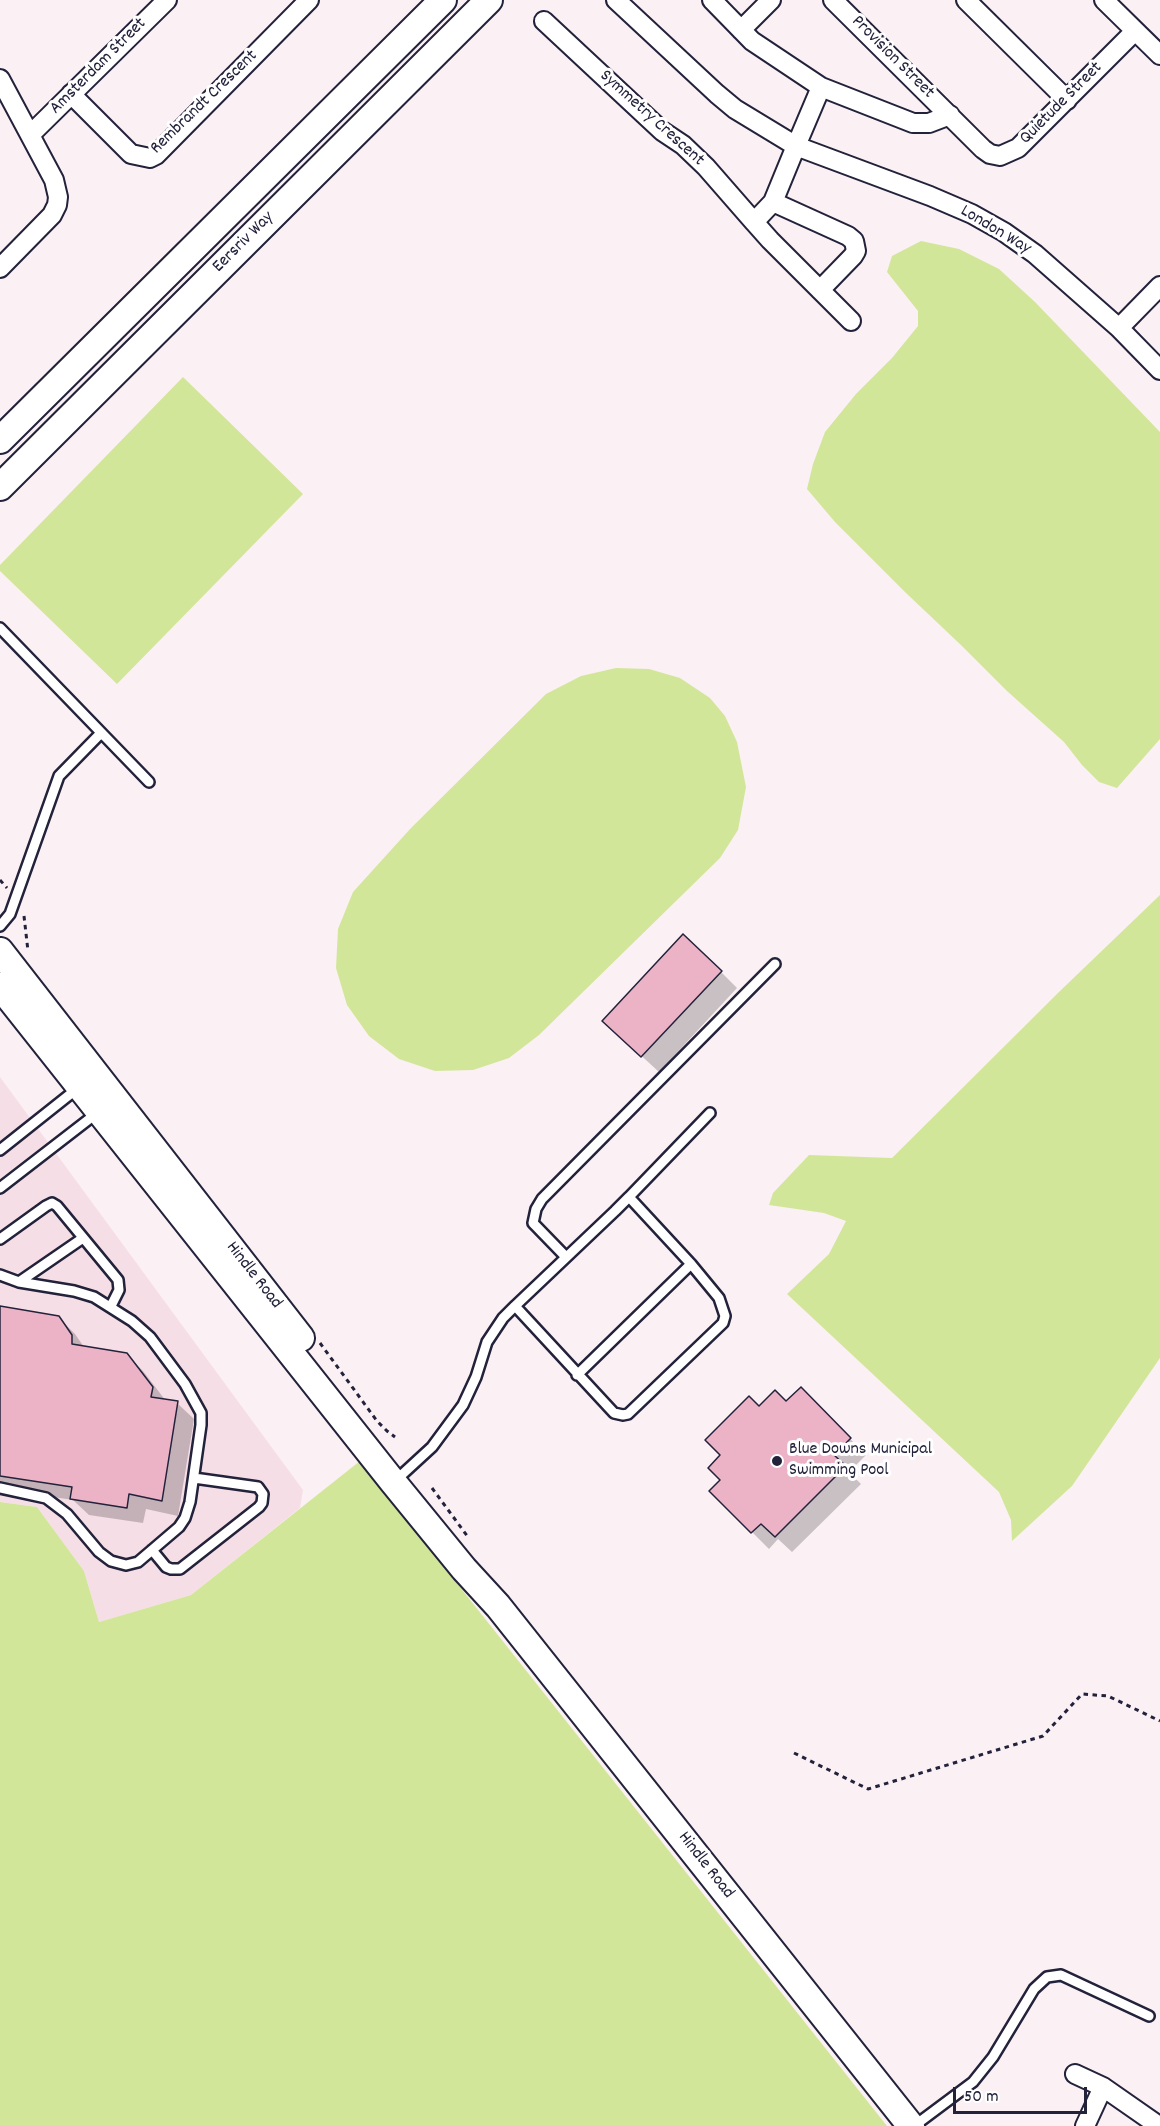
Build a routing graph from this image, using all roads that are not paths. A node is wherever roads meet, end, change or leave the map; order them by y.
1 (167, 0) edge
2 (309, 0) edge
3 (443, 0) edge
4 (489, 0) edge
5 (616, 0) edge
6 (712, 0) edge
7 (771, 0) edge
8 (833, 0) edge
9 (966, 0) edge
10 (1104, 0) edge
11 (544, 21) dead end
12 (741, 30) junction
13 (1135, 31) junction
14 (1160, 55) edge
15 (0, 79) edge
16 (822, 87) junction
17 (71, 94) junction
18 (1067, 100) junction
19 (950, 115) junction
20 (31, 134) junction
21 (793, 153) junction
22 (773, 202) junction
23 (754, 222) junction
24 (0, 268) edge
25 (1160, 286) edge
26 (820, 290) junction
27 (851, 321) dead end
28 (1119, 328) junction
29 (1160, 370) edge
30 (0, 441) edge
31 (0, 487) edge
32 (0, 628) edge
33 (101, 733) junction
34 (149, 782) dead end
35 (0, 926) edge
36 (0, 951) edge
37 (776, 964) dead end
38 (0, 986) edge
39 (88, 1080) junction
40 (107, 1105) junction
41 (710, 1113) dead end
42 (0, 1150) edge
43 (1, 1185) edge
44 (629, 1197) junction
45 (83, 1238) junction
46 (0, 1239) edge
47 (566, 1257) junction
48 (691, 1264) junction
49 (0, 1275) edge
50 (19, 1282) junction
51 (111, 1306) junction
52 (515, 1306) junction
53 (577, 1375) junction
54 (194, 1478) junction
55 (399, 1478) junction
56 (0, 1488) edge
57 (152, 1550) junction
58 (1149, 2016) dead end
59 (1075, 2074) dead end
60 (1103, 2087) junction
61 (913, 2126) edge
62 (1085, 2126) edge
63 (1159, 2126) edge

1 - 17 street, Amsterdam Street
2 - 17 street, Rembrandt Crescent
3 - 30 main road, Eersriv Way
4 - 31 main road, Eersriv Way
5 - 21 street, London Way
6 - 12 street
7 - 12 street
8 - 19 street, Provision Street
9 - 18 street
10 - 13 street
11 - 23 street, Symmetry Crescent
12 - 16 street
13 - 14 street
13 - 18 street, Quietude Street
15 - 20 street
16 - 19 street
16 - 21 street
17 - 20 street, Amsterdam Street
18 - 19 street, Quietude Street
20 - 24 street
21 - 22 street
21 - 28 street, London Way
22 - 23 street
22 - 26 street
23 - 26 street, Symmetry Crescent
25 - 28 street
26 - 27 street, Symmetry Crescent
28 - 29 street, London Way
32 - 33 lane
33 - 34 lane
33 - 35 lane
36 - 39 main road, Hindle Road
37 - 47 lane
38 - 39 main road, Hindle Road
39 - 40 main road, Hindle Road
39 - 42 lane
40 - 43 lane
40 - 55 main road, Hindle Road
41 - 44 lane
44 - 47 lane
44 - 48 lane
45 - 46 lane
45 - 50 lane
45 - 51 lane
47 - 52 lane
48 - 53 lane
48 - 53 lane
49 - 50 lane
50 - 51 lane
51 - 54 lane
52 - 53 lane
52 - 55 lane
54 - 57 lane
54 - 57 lane
55 - 61 main road, Hindle Road
56 - 57 lane
58 - 61 lane
59 - 60 street
60 - 62 street
60 - 63 street

